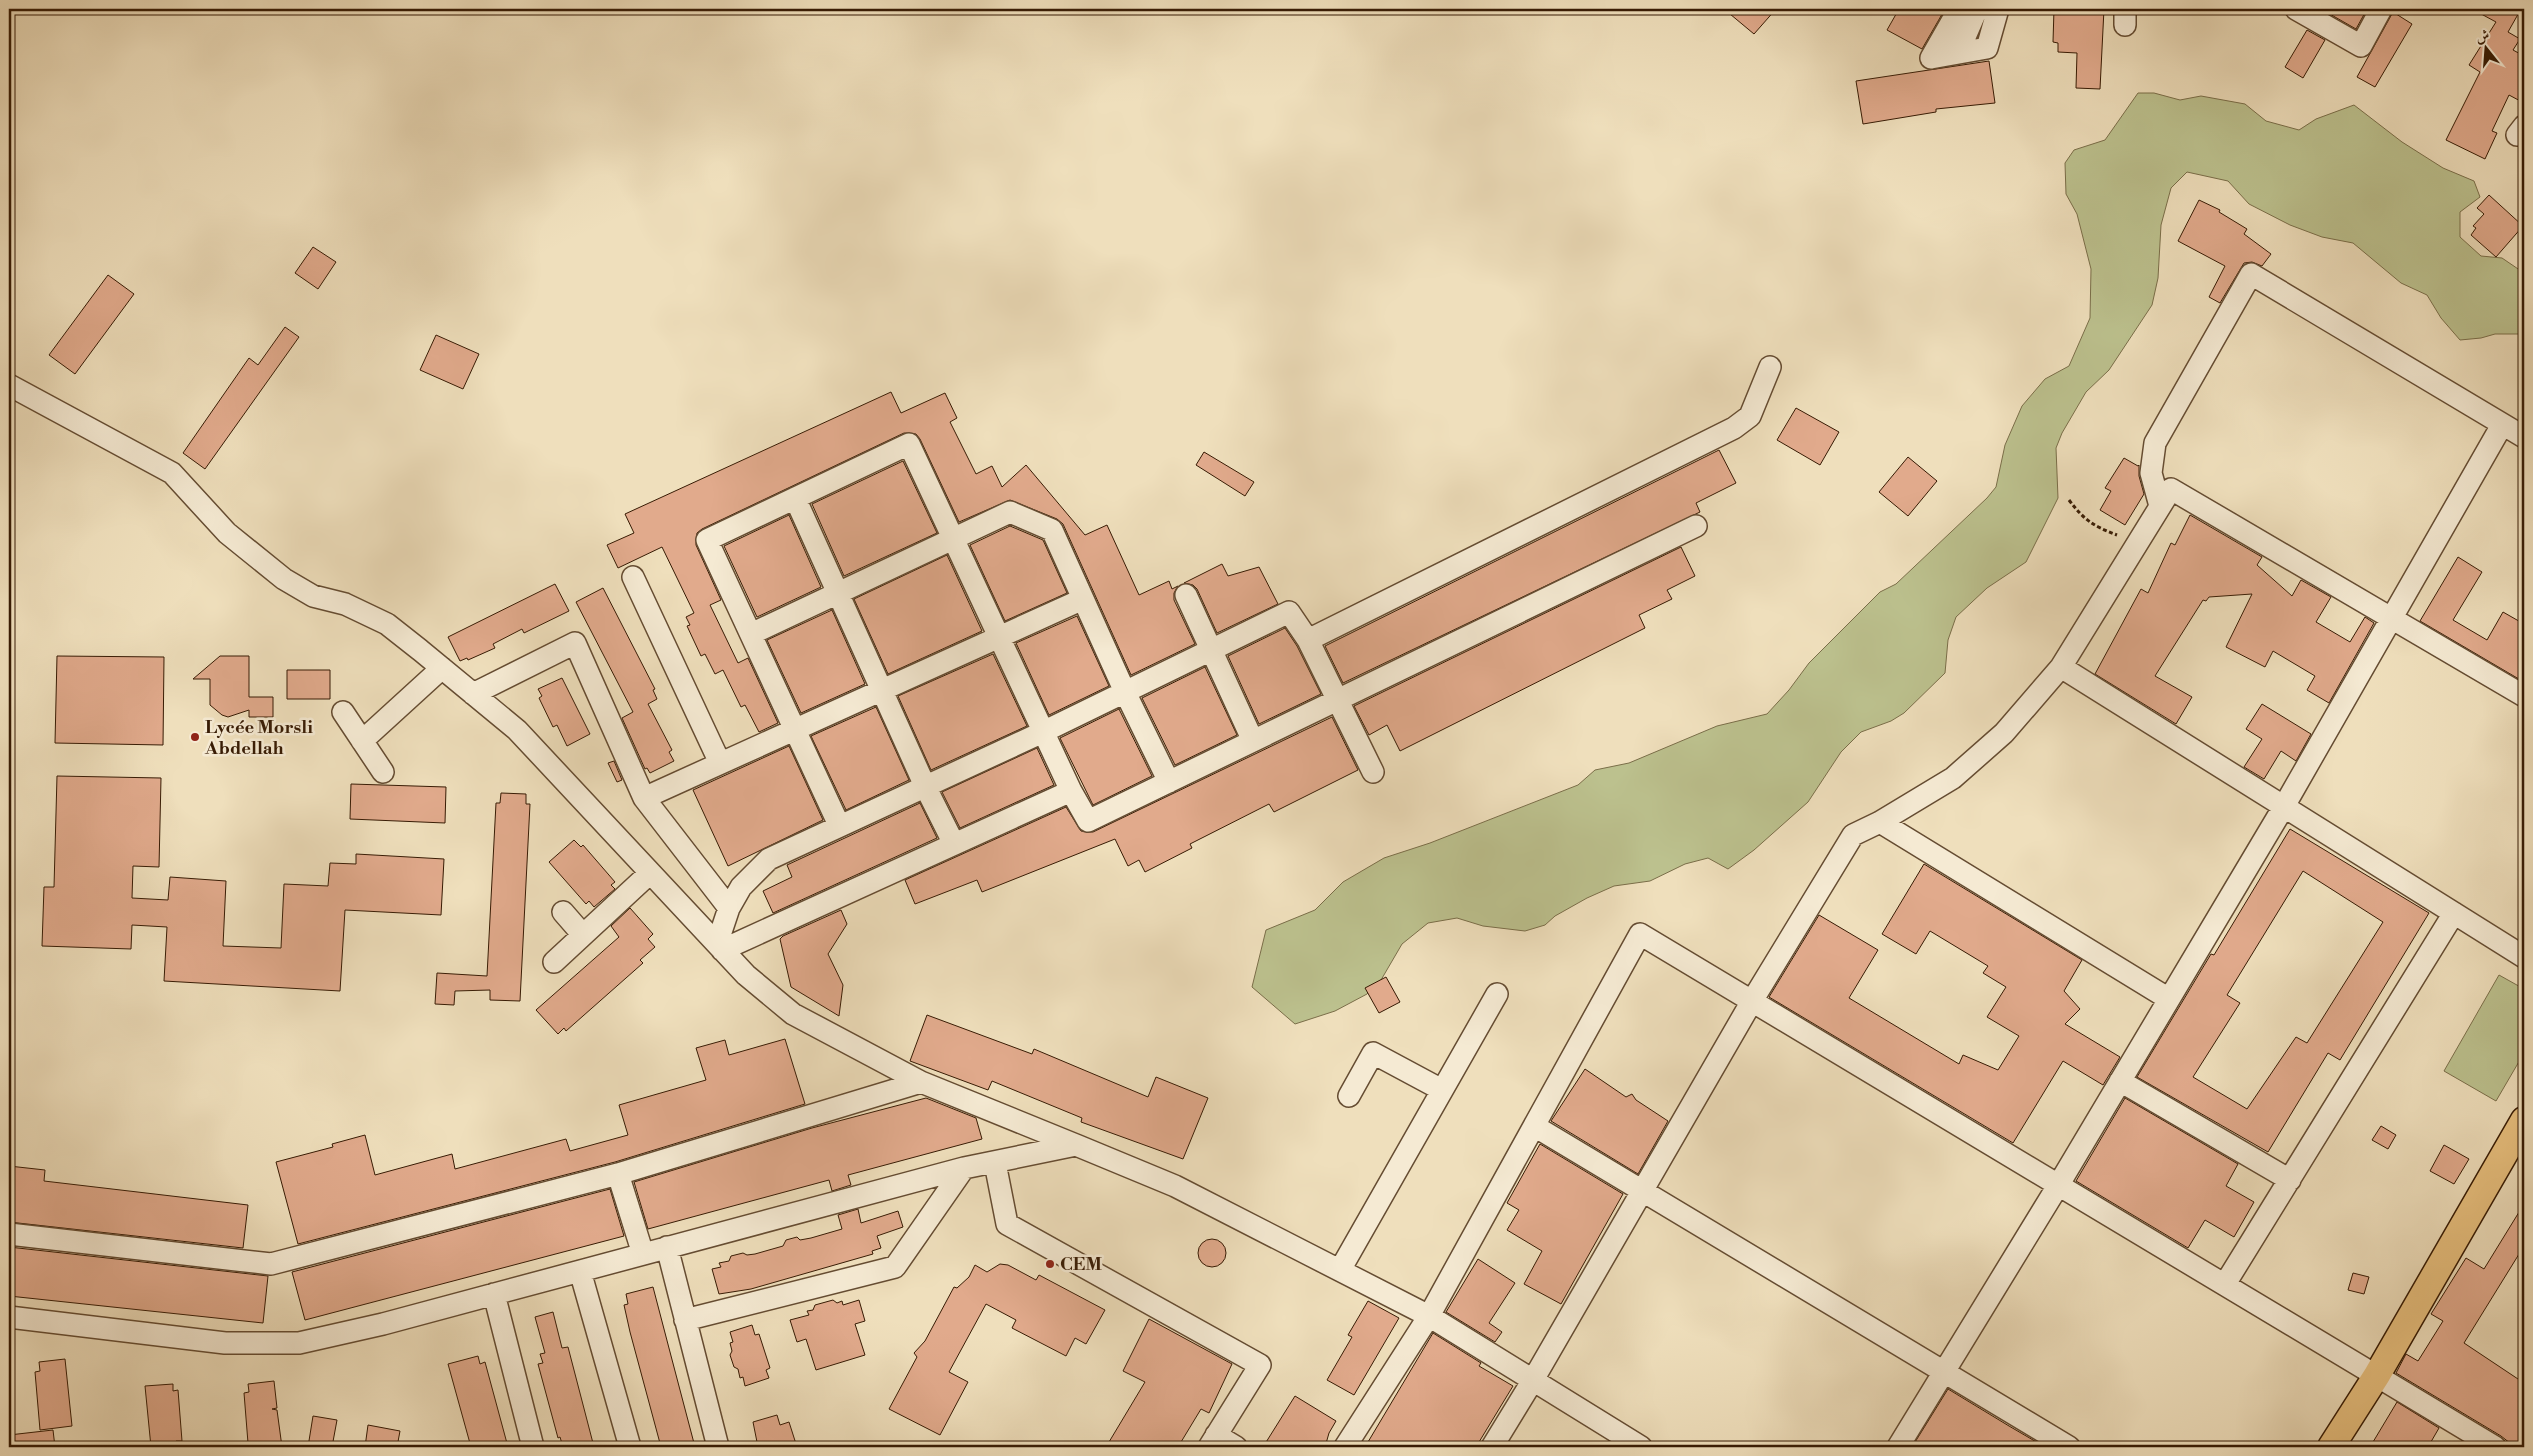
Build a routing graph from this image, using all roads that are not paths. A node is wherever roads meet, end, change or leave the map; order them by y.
1 (1959, 9) edge
2 (1977, 9) edge
3 (1998, 9) edge
4 (2296, 9) edge
5 (2382, 9) edge
6 (1958, 54) junction
7 (1770, 367) dead end
8 (9, 385) edge
9 (2502, 425) junction
10 (2524, 437) edge
11 (795, 498) junction
12 (2160, 506) junction
13 (1696, 526) dead end
14 (953, 539) junction
15 (633, 577) dead end
16 (838, 594) junction
17 (1186, 595) dead end
18 (1084, 599) junction
19 (2391, 619) junction
20 (750, 634) junction
21 (1000, 638) junction
22 (1308, 640) junction
23 (1212, 650) junction
24 (2061, 667) junction
25 (442, 668) junction
26 (882, 692) junction
27 (1125, 692) junction
28 (473, 694) junction
29 (2524, 696) edge
30 (1338, 700) junction
31 (343, 712) dead end
32 (795, 731) junction
33 (1044, 732) junction
34 (362, 741) junction
35 (1253, 741) junction
36 (720, 763) junction
37 (383, 772) dead end
38 (1374, 772) dead end
39 (1169, 782) junction
40 (925, 786) junction
41 (1071, 791) junction
42 (644, 798) junction
43 (2283, 808) junction
44 (1880, 822) junction
45 (840, 825) junction
46 (954, 844) junction
47 (650, 873) junction
48 (729, 908) junction
49 (563, 912) dead end
50 (2454, 913) junction
51 (583, 935) junction
52 (720, 947) junction
53 (2523, 954) edge
54 (554, 962) dead end
55 (1497, 994) dead end
56 (2169, 999) junction
57 (1752, 1000) junction
58 (2120, 1081) junction
59 (922, 1082) junction
60 (1442, 1090) junction
61 (1349, 1096) dead end
62 (2524, 1120) edge
63 (1536, 1127) junction
64 (1076, 1145) junction
65 (995, 1163) junction
66 (964, 1168) junction
67 (618, 1174) junction
68 (2290, 1180) junction
69 (2059, 1184) junction
70 (1642, 1190) junction
71 (9, 1234) edge
72 (667, 1247) junction
73 (643, 1254) junction
74 (1340, 1270) junction
75 (580, 1271) junction
76 (2225, 1284) junction
77 (494, 1294) junction
78 (1429, 1316) junction
79 (9, 1317) edge
80 (685, 1320) junction
81 (1943, 1370) junction
82 (2377, 1375) junction
83 (1533, 1380) junction
84 (1213, 1441) edge
85 (533, 1447) edge
86 (630, 1447) edge
87 (718, 1447) edge
88 (1236, 1447) edge
89 (1345, 1447) edge
90 (1492, 1447) edge
91 (1641, 1447) edge
92 (1898, 1447) edge
93 (2069, 1447) edge
94 (2331, 1447) edge
95 (2495, 1447) edge

1 - 6 street
2 - 6 street
3 - 6 street
4 - 5 street
7 - 22 street
8 - 25 street
9 - 10 street
9 - 12 street
9 - 19 street
11 - 14 street
11 - 16 street
11 - 20 street
12 - 19 street
12 - 24 street
13 - 30 street
14 - 16 street
14 - 18 street
14 - 21 street
15 - 36 street
16 - 20 street
16 - 26 street
17 - 23 street
18 - 21 street
18 - 27 street
19 - 29 street
19 - 43 street
20 - 32 street
21 - 26 street
21 - 33 street
22 - 23 street
22 - 30 street
23 - 27 street
23 - 35 street
24 - 43 street
24 - 44 street
25 - 28 street
25 - 34 street
26 - 32 street
26 - 40 street
27 - 33 street
27 - 39 street
28 - 42 street
28 - 47 street
30 - 35 street
30 - 38 street
31 - 34 street
32 - 36 street
32 - 45 street
33 - 40 street
33 - 41 street
34 - 37 street
35 - 39 street
36 - 42 street
39 - 41 street
40 - 45 street
40 - 46 street
41 - 46 street
42 - 48 street
43 - 50 street
43 - 56 street
44 - 56 street
44 - 57 street
45 - 48 street
46 - 52 street
47 - 51 street
47 - 52 street
48 - 52 street
49 - 51 street
50 - 53 street
50 - 68 street
51 - 54 street
52 - 59 street
55 - 60 street
56 - 58 street
57 - 63 street
57 - 69 street
57 - 70 street
58 - 68 street
58 - 69 street
59 - 64 street
59 - 67 street
60 - 61 street
60 - 74 street
62 - 82 main road
63 - 70 street
63 - 78 street
64 - 65 street
64 - 74 street
65 - 66 street
65 - 84 street
66 - 72 street
66 - 80 street
67 - 71 street
67 - 73 street
68 - 76 street
69 - 76 street
69 - 81 street
70 - 81 street
70 - 83 street
72 - 73 street
72 - 80 street
73 - 75 street
74 - 78 street
75 - 77 street
75 - 86 street
76 - 82 street
77 - 79 street
77 - 85 street
78 - 83 street
78 - 89 street
80 - 87 street
81 - 92 street
81 - 93 street
82 - 94 main road
82 - 95 street
83 - 90 street
83 - 91 street
84 - 88 street

